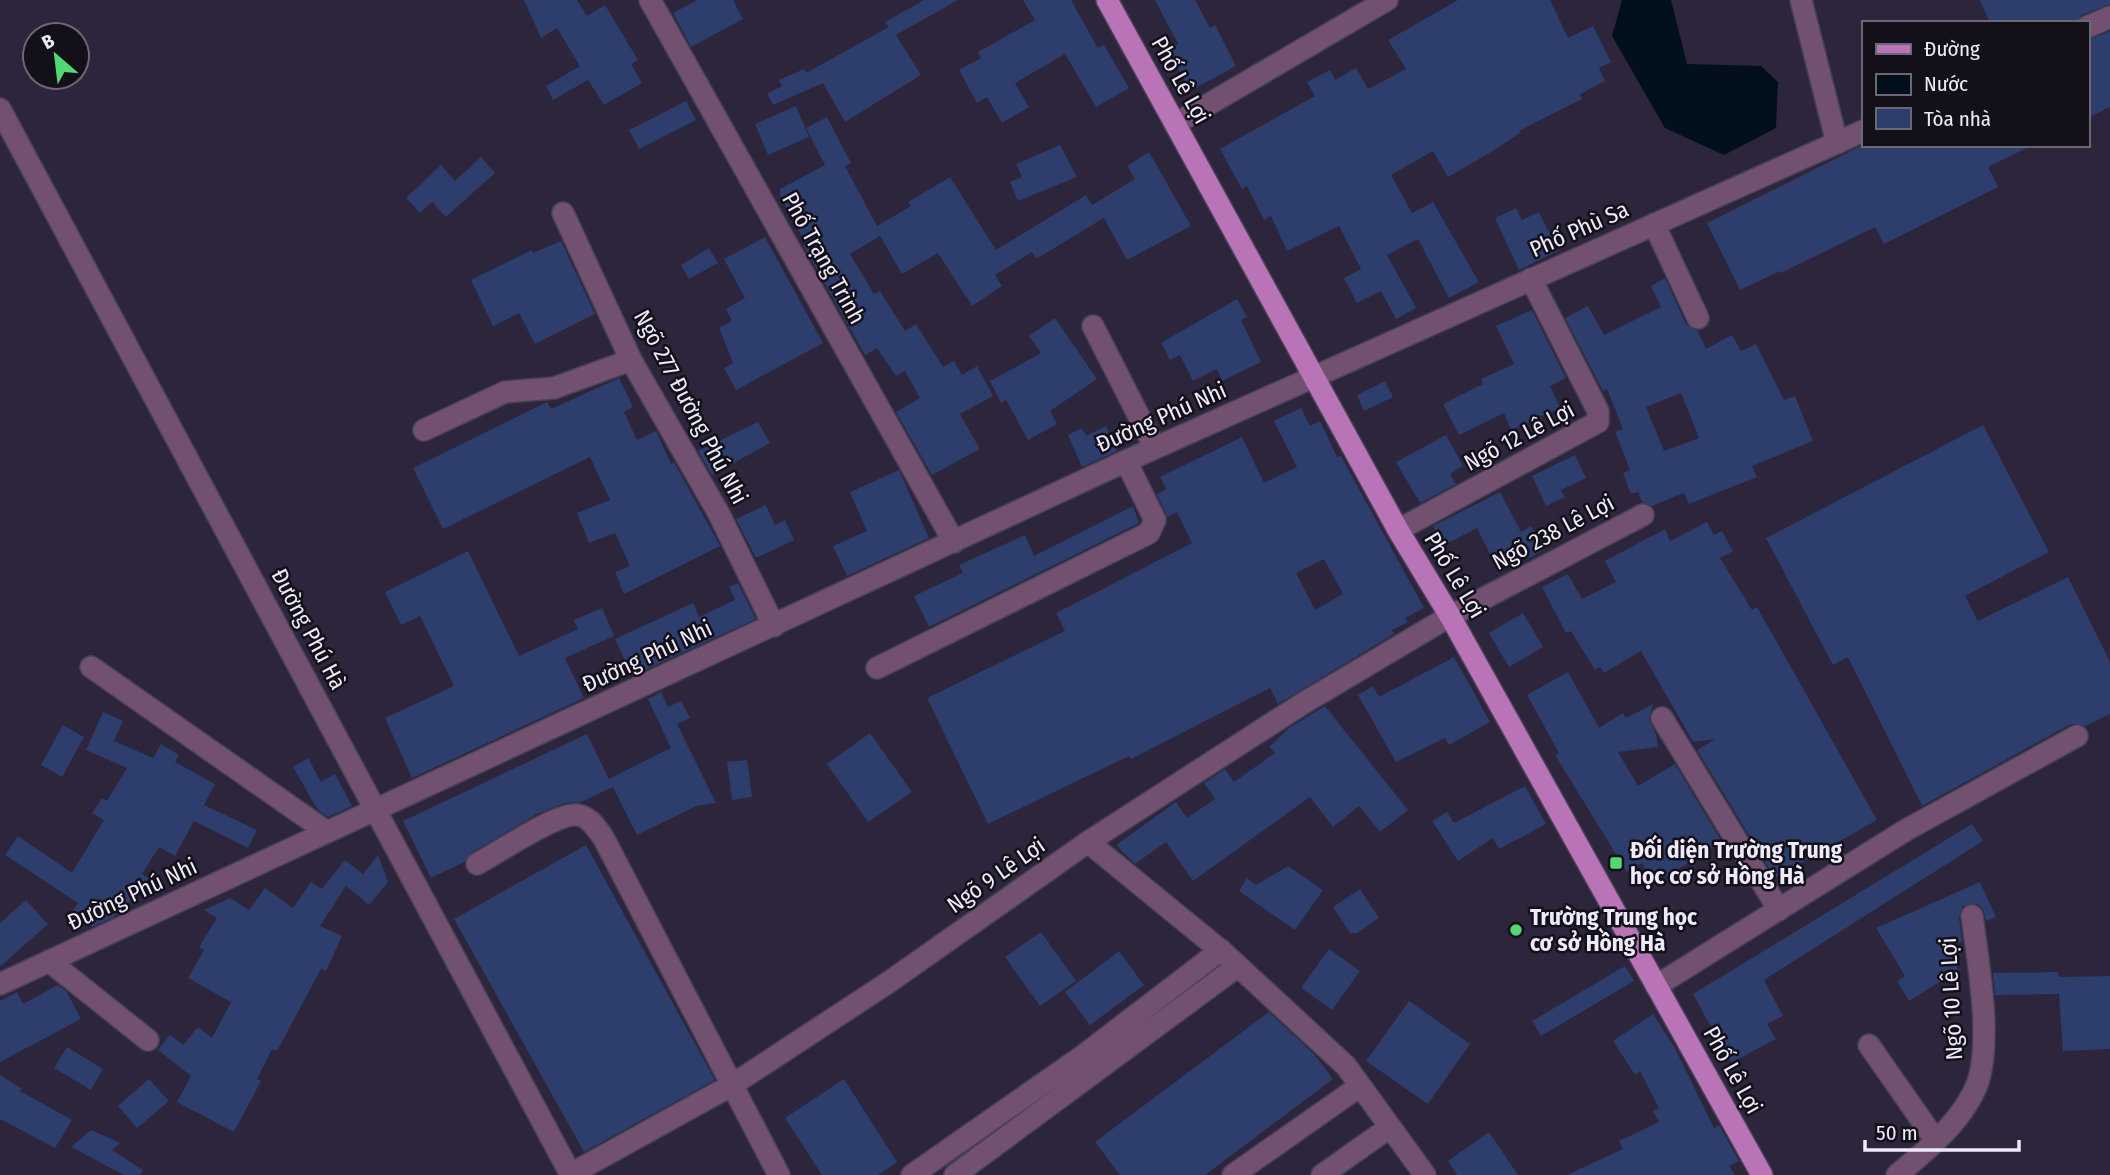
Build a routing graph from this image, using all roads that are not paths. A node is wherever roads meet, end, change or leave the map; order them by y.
1 (650, 0) edge
2 (1107, 0) edge
3 (1387, 0) edge
4 (1801, 0) edge
5 (2110, 17) edge
6 (2089, 26) edge
7 (0, 108) edge
8 (1175, 124) junction
9 (1862, 131) edge
10 (1837, 143) junction
11 (563, 213) dead end
12 (1654, 224) junction
13 (1531, 279) junction
14 (1698, 318) dead end
15 (1093, 326) dead end
16 (631, 360) junction
17 (1316, 378) junction
18 (424, 430) dead end
19 (1156, 448) junction
20 (1126, 461) junction
21 (1643, 515) dead end
22 (1398, 530) junction
23 (954, 542) junction
24 (1450, 616) junction
25 (774, 626) junction
26 (91, 667) dead end
27 (877, 668) dead end
28 (1662, 718) dead end
29 (2077, 736) dead end
30 (375, 809) junction
31 (327, 832) junction
32 (1088, 842) junction
33 (477, 864) dead end
34 (1779, 910) junction
35 (1972, 916) dead end
36 (1221, 950) junction
37 (50, 961) junction
38 (1238, 966) junction
39 (0, 984) edge
40 (1656, 986) junction
41 (148, 1040) dead end
42 (1869, 1045) dead end
43 (732, 1086) junction
44 (1360, 1086) junction
45 (1390, 1127) junction
46 (1936, 1141) junction
47 (571, 1175) edge
48 (779, 1175) edge
49 (912, 1175) edge
50 (955, 1175) edge
51 (1233, 1175) edge
52 (1322, 1175) edge
53 (1425, 1175) edge
54 (1762, 1175) edge
55 (1898, 1175) edge

1 - 23 street, Phố Trạng Trình
2 - 8 main road, Phố Lê Lợi
3 - 8 street
4 - 10 street
5 - 6 street
7 - 30 street, Đường Phú Hà
8 - 17 main road, Phố Lê Lợi
9 - 10 street, Phố Phù Sa
10 - 12 street, Phố Phù Sa
11 - 16 street, Ngõ 277 Đường Phú Nhi
12 - 13 street, Phố Phù Sa
12 - 14 street
13 - 17 street, Phố Phù Sa
13 - 22 street, Ngõ 12 Lê Lợi
15 - 19 street
16 - 18 street
16 - 25 street, Ngõ 277 Đường Phú Nhi
17 - 19 street, Đường Phú Nhi
17 - 22 main road, Phố Lê Lợi
19 - 20 street, Đường Phú Nhi
20 - 23 street, Đường Phú Nhi
20 - 27 street
21 - 24 street, Ngõ 238 Lê Lợi
22 - 24 main road, Phố Lê Lợi
23 - 25 street, Đường Phú Nhi
24 - 32 street, Ngõ 9 Lê Lợi
24 - 40 main road, Phố Lê Lợi
25 - 30 street, Đường Phú Nhi
26 - 31 street
28 - 34 street
29 - 34 street
30 - 31 street, Đường Phú Nhi
30 - 47 street, Đường Phú Hà
31 - 37 street, Đường Phú Nhi
32 - 36 street
32 - 43 street, Ngõ 9 Lê Lợi
33 - 43 street
34 - 40 street
35 - 46 street, Ngõ 10 Lê Lợi
36 - 38 street
36 - 49 street
37 - 39 street, Đường Phú Nhi
37 - 41 street
38 - 44 street
38 - 50 street
40 - 54 main road, Phố Lê Lợi
42 - 46 street
43 - 47 street, Ngõ 9 Lê Lợi
43 - 48 street
44 - 45 street
44 - 51 street
45 - 52 street
45 - 53 street
46 - 55 street, Ngõ 10 Lê Lợi

